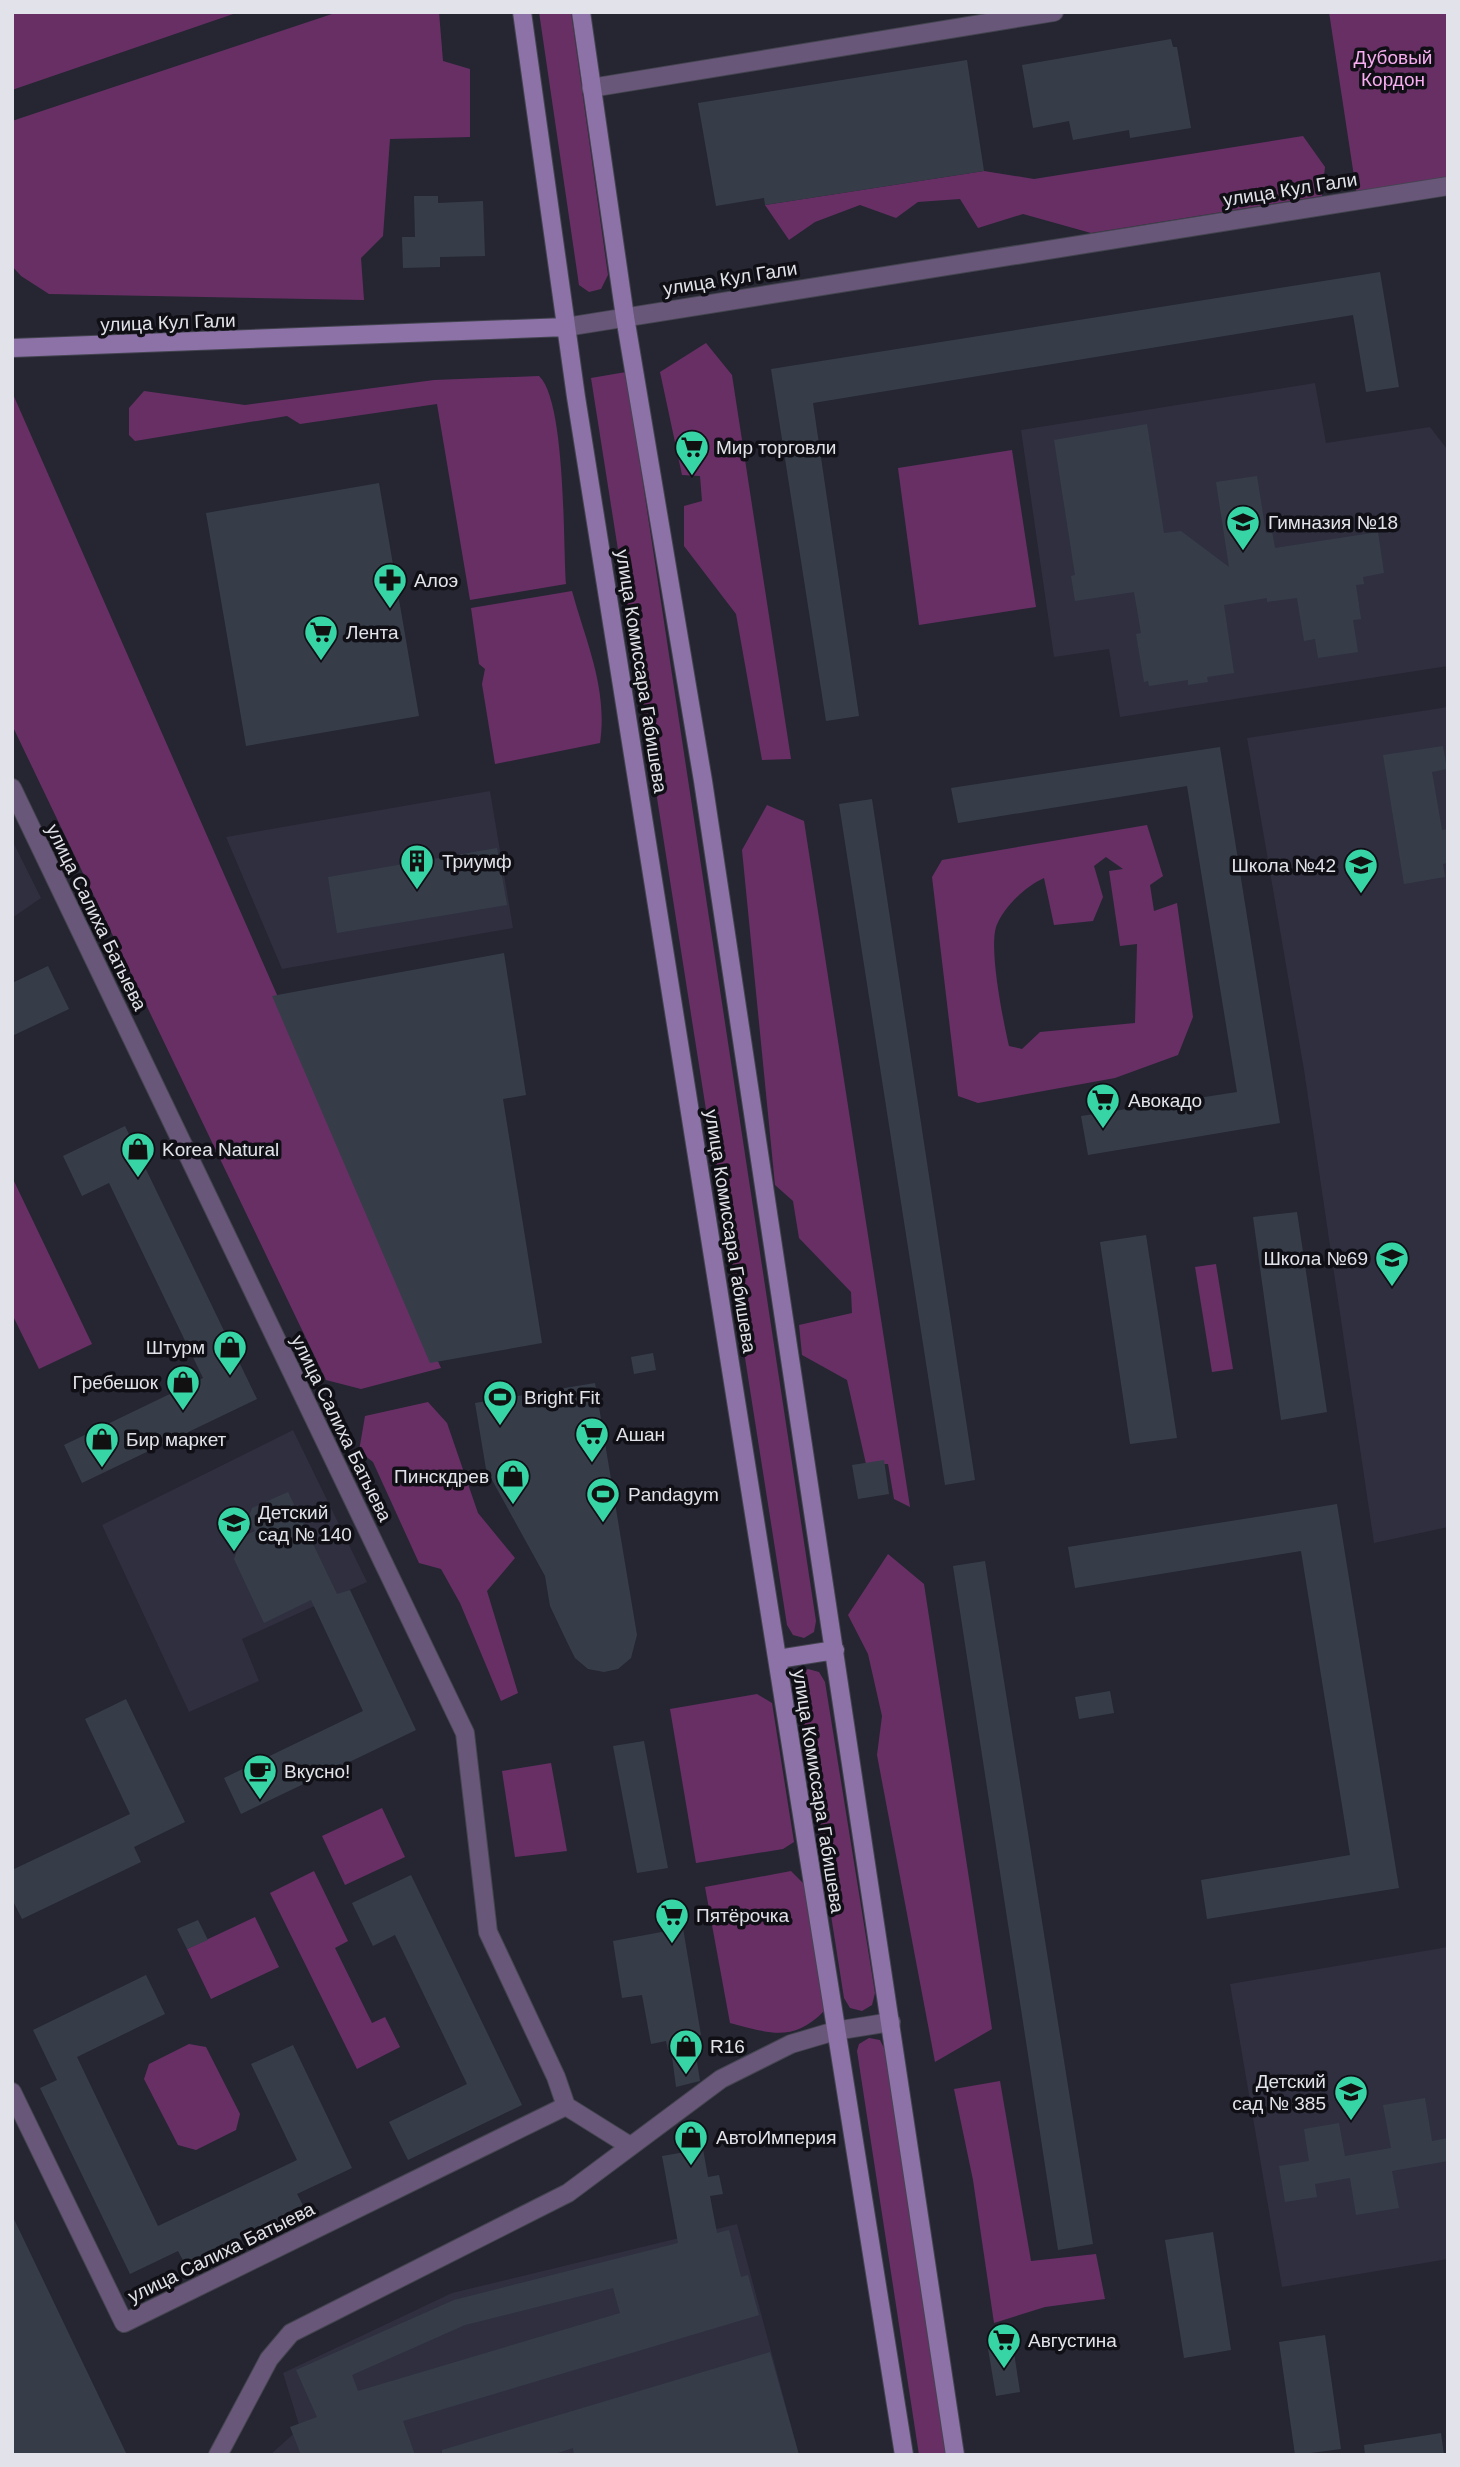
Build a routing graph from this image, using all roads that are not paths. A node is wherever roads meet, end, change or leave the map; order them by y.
1 (522, 12) edge
2 (581, 12) edge
3 (1054, 12) edge
4 (591, 88) junction
5 (1448, 186) edge
6 (625, 317) junction
7 (566, 327) junction
8 (12, 348) edge
9 (12, 788) edge
10 (835, 1650) junction
11 (778, 1660) junction
12 (891, 2022) junction
13 (835, 2031) junction
14 (12, 2092) edge
15 (566, 2106) junction
16 (630, 2146) junction
17 (218, 2455) edge
18 (904, 2455) edge
19 (955, 2455) edge

1 - 7 street, улица Комиссара Габишева
2 - 4 street, улица Комиссара Габишева
3 - 4 street
4 - 6 street, улица Комиссара Габишева
5 - 6 street, улица Кул Гали
6 - 7 street, улица Кул Гали
6 - 10 street, улица Комиссара Габишева
7 - 8 street, улица Кул Гали
7 - 11 street, улица Комиссара Габишева
9 - 15 street, улица Салиха Батыева
10 - 11 street
10 - 12 street, улица Комиссара Габишева
11 - 13 street, улица Комиссара Габишева
12 - 13 street
12 - 19 street, улица Комиссара Габишева
13 - 16 street
13 - 18 street, улица Комиссара Габишева
14 - 15 street, улица Салиха Батыева
15 - 16 street
16 - 17 street

